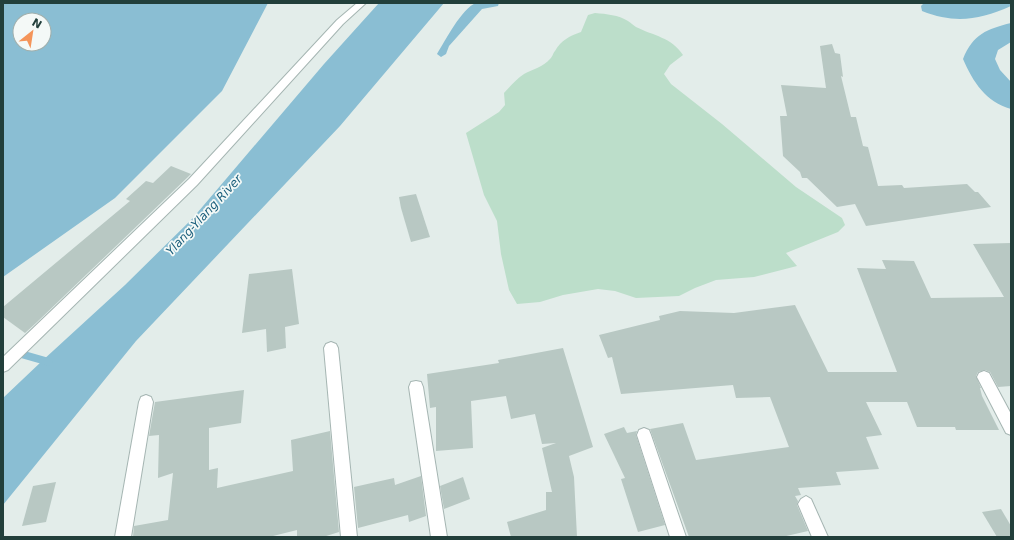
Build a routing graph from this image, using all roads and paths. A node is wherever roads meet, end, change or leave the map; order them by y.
1 (362, 3) edge
2 (331, 348) dead end
3 (3, 366) edge
4 (984, 376) dead end
5 (416, 387) dead end
6 (146, 402) dead end
7 (1011, 428) edge
8 (644, 435) dead end
9 (806, 504) dead end
10 (124, 537) edge
11 (348, 537) edge
12 (439, 537) edge
13 (678, 537) edge
14 (820, 537) edge

1 - 3 street
2 - 11 street
4 - 7 street
5 - 12 street
6 - 10 street
8 - 13 street
9 - 14 street

